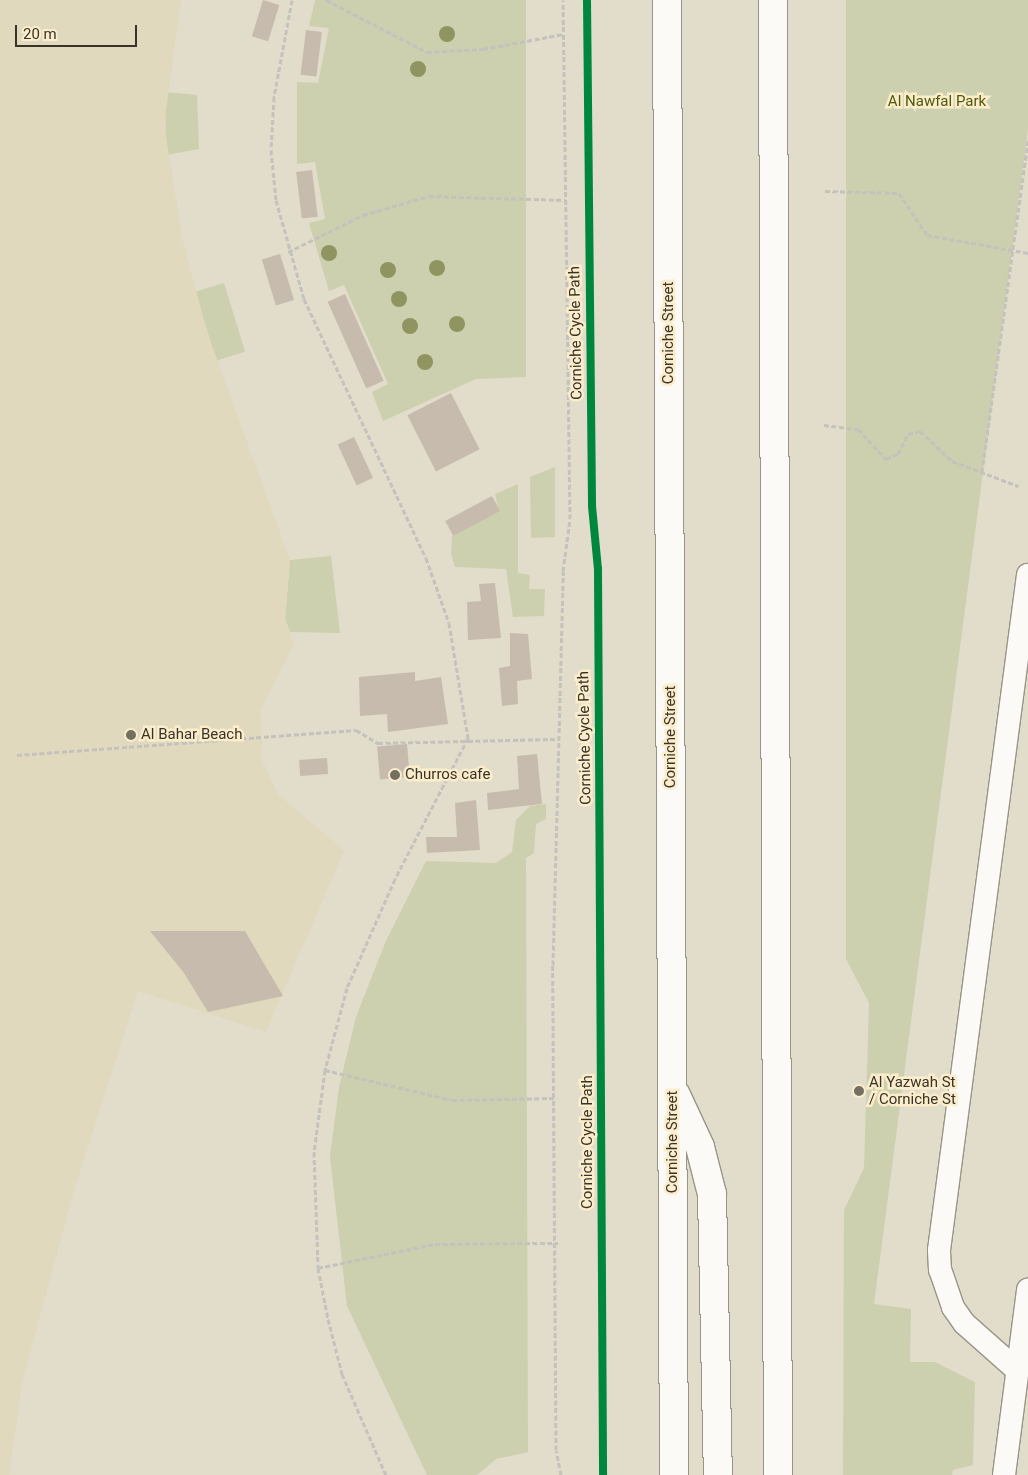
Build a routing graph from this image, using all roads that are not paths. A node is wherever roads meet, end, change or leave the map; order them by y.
1 (667, 0) edge
2 (774, 0) edge
3 (1028, 575) edge
4 (673, 1089) junction
5 (1028, 1290) edge
6 (1018, 1371) junction
7 (674, 1475) edge
8 (718, 1475) edge
9 (778, 1475) edge
10 (1004, 1475) edge

1 - 4 main road, Corniche Street
2 - 9 main road
3 - 6 lane
4 - 7 main road, Corniche Street
4 - 8 main road
5 - 6 lane
6 - 10 lane

